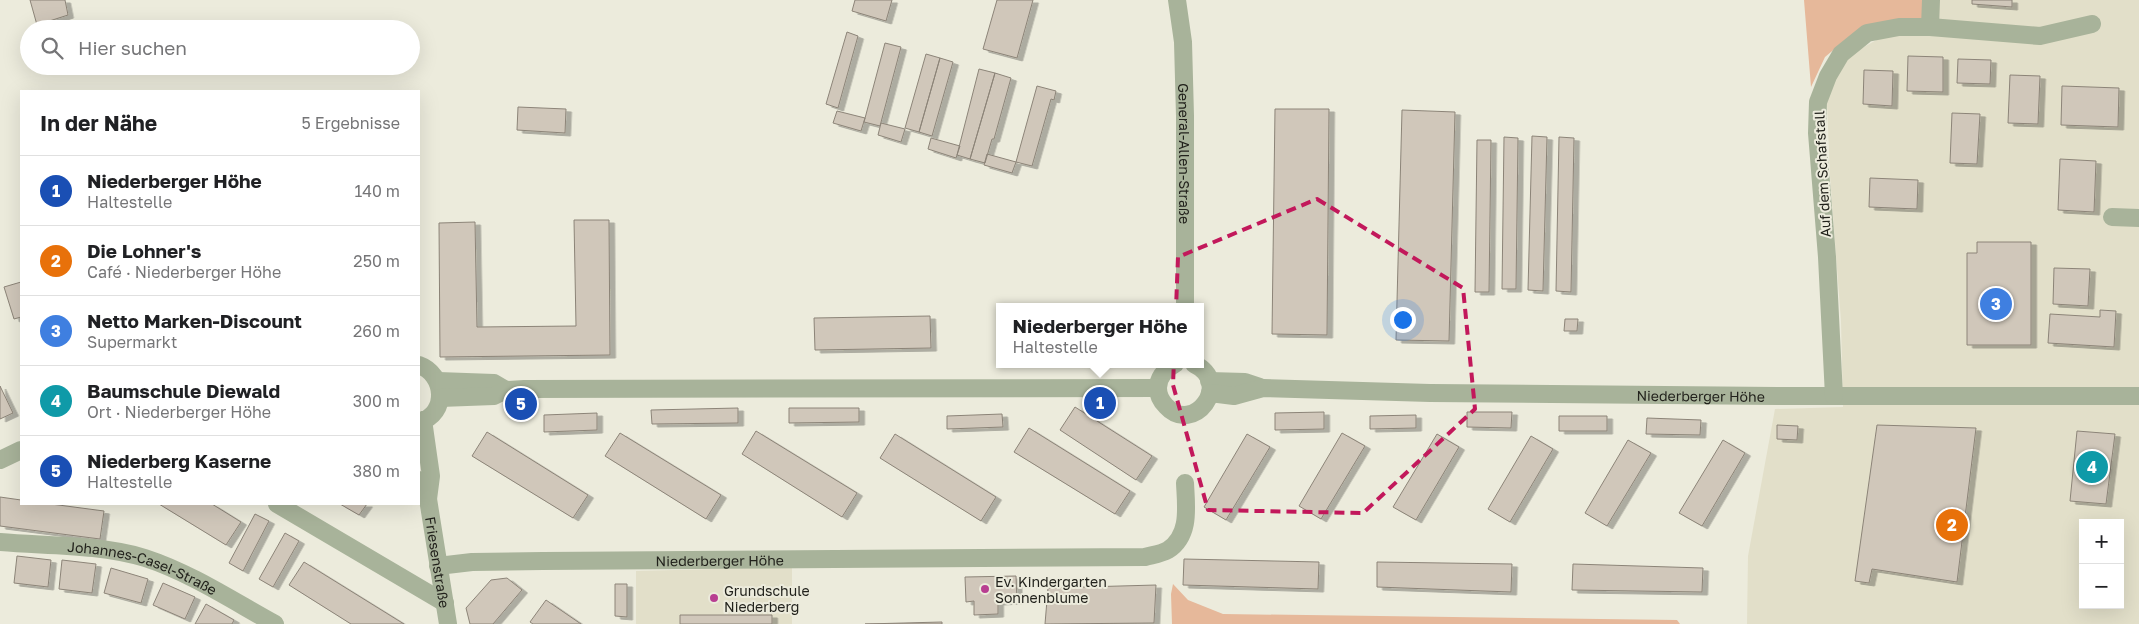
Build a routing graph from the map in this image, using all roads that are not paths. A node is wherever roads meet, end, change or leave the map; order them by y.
1 (1177, 0) edge
2 (1931, 0) edge
3 (2092, 24) dead end
4 (1930, 27) junction
5 (2112, 217) dead end
6 (2139, 218) edge
7 (1185, 303) edge
8 (420, 366) edge
9 (1170, 368) edge
10 (1199, 368) edge
11 (1210, 387) junction
12 (1158, 388) junction
13 (439, 390) junction
14 (1834, 396) junction
15 (2139, 396) edge
16 (421, 421) edge
17 (20, 450) edge
18 (0, 460) edge
19 (420, 482) edge
20 (1185, 483) dead end
21 (428, 499) junction
22 (279, 505) edge
23 (0, 542) edge
24 (438, 566) junction
25 (445, 604) junction
26 (275, 624) edge
27 (448, 624) edge

1 - 7 street, General-Allen-Straße
2 - 4 street
3 - 4 street, Auf dem Schafstall
4 - 14 street, Auf dem Schafstall
5 - 6 street
8 - 13 street
9 - 12 street
10 - 11 street
11 - 12 street
11 - 14 street, Niederberger Höhe
12 - 13 street
13 - 16 street
14 - 15 street, Niederberger Höhe
16 - 21 street, Friesenstraße
17 - 18 street
19 - 21 street, Friesenstraße
20 - 24 street, Niederberger Höhe
21 - 24 street, Friesenstraße
22 - 25 street
23 - 26 street, Johannes-Casel-Straße
24 - 25 street, Friesenstraße
25 - 27 street, Friesenstraße

